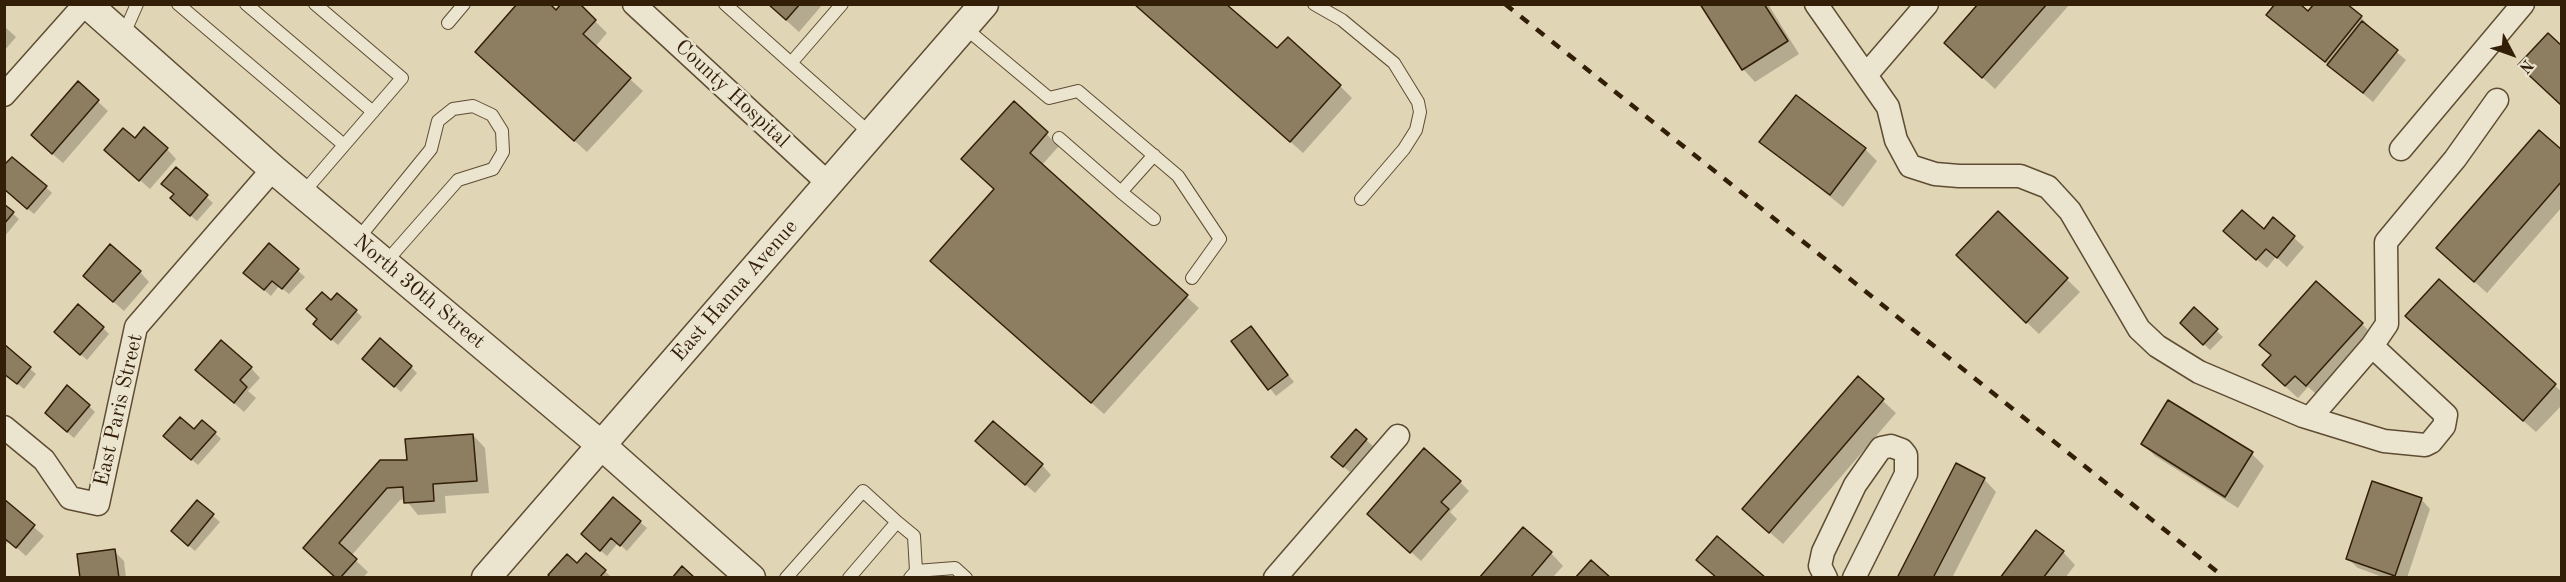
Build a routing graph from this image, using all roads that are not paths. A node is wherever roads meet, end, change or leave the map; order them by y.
1 (86, 4) edge
2 (137, 4) edge
3 (178, 4) edge
4 (246, 4) edge
5 (315, 4) edge
6 (464, 4) edge
7 (634, 4) edge
8 (724, 4) edge
9 (842, 4) edge
10 (984, 4) edge
11 (1314, 4) edge
12 (1816, 4) edge
13 (1927, 4) edge
14 (2523, 4) edge
15 (448, 23) dead end
16 (964, 27) junction
17 (123, 37) junction
18 (791, 63) junction
19 (1866, 75) junction
20 (4, 95) edge
21 (2497, 100) dead end
22 (373, 112) junction
23 (872, 134) junction
24 (1059, 138) dead end
25 (344, 146) junction
26 (2401, 149) dead end
27 (1154, 155) junction
28 (273, 169) junction
29 (829, 184) junction
30 (1121, 192) junction
31 (302, 194) junction
32 (1361, 200) dead end
33 (1154, 219) dead end
34 (357, 240) junction
35 (385, 263) junction
36 (1192, 278) dead end
37 (2372, 346) junction
38 (2310, 418) junction
39 (4, 427) edge
40 (1398, 436) dead end
41 (601, 445) junction
42 (897, 522) junction
43 (913, 574) edge
44 (486, 578) edge
45 (751, 578) edge
46 (786, 578) edge
47 (849, 578) edge
48 (966, 578) edge
49 (1275, 578) edge
50 (1826, 578) edge
51 (1854, 578) edge

1 - 17 street, North 30th Street
1 - 20 street
2 - 17 lane
3 - 25 lane
4 - 22 lane
5 - 22 lane
6 - 15 lane
7 - 29 street, County Hospital
8 - 18 lane
9 - 18 lane
10 - 16 street, East Hanna Avenue
11 - 32 lane
12 - 19 street
13 - 19 street
14 - 26 street
16 - 23 street, East Hanna Avenue
16 - 27 lane
17 - 28 street, North 30th Street
18 - 23 lane
19 - 38 street
21 - 37 street
22 - 25 lane
23 - 29 street, East Hanna Avenue
24 - 30 lane
25 - 31 lane
27 - 30 lane
27 - 36 lane
28 - 31 street, North 30th Street
28 - 39 street, East Paris Street
29 - 41 street, East Hanna Avenue
30 - 33 lane
31 - 34 street, North 30th Street
34 - 35 street, North 30th Street
34 - 35 lane
35 - 41 street, North 30th Street
37 - 38 street
37 - 38 street
40 - 49 street
41 - 44 street, East Hanna Avenue
41 - 45 street, North 30th Street
42 - 43 lane
42 - 46 lane
42 - 47 lane
43 - 48 lane
50 - 51 street

